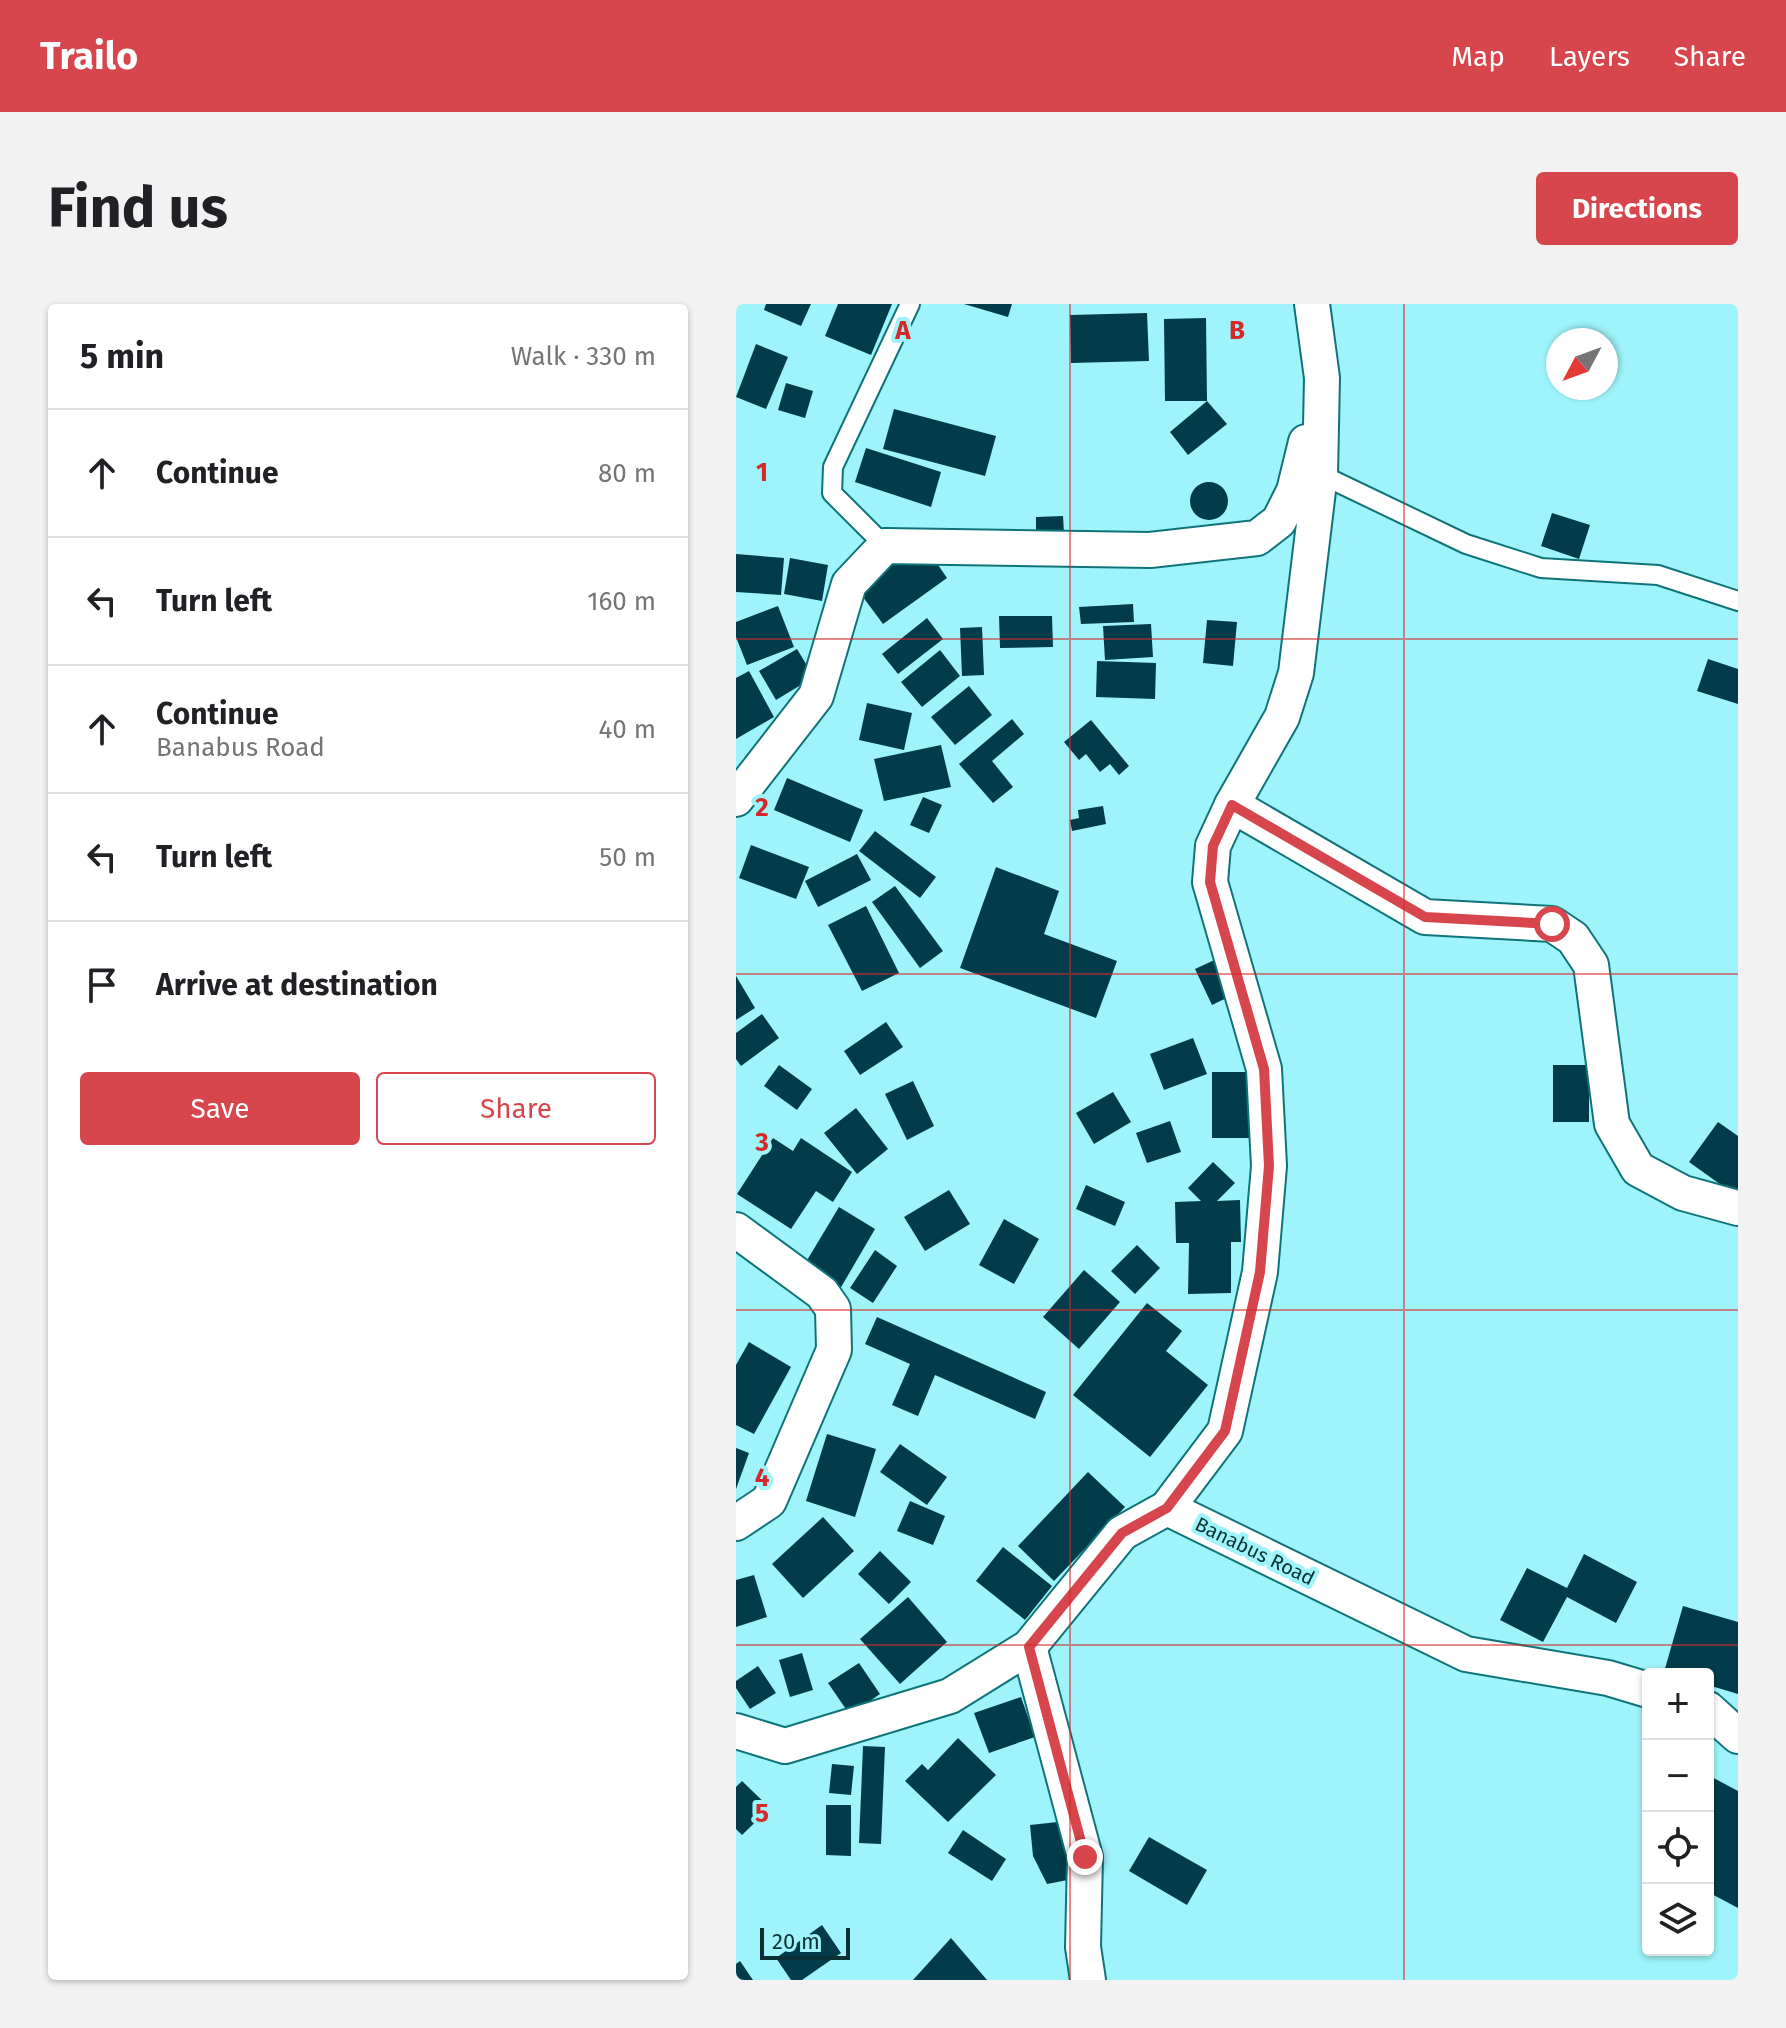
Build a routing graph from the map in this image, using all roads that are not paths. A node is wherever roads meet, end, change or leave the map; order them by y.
1 (910, 304) edge
2 (1312, 304) edge
3 (1322, 378) junction
4 (1320, 474) junction
5 (885, 546) junction
6 (1738, 601) edge
7 (736, 799) edge
8 (1232, 805) junction
9 (1738, 1208) edge
10 (736, 1230) edge
11 (1167, 1508) junction
12 (736, 1523) edge
13 (1029, 1647) junction
14 (1642, 1688) edge
15 (1714, 1714) edge
16 (736, 1731) edge
17 (1738, 1736) edge
18 (1088, 1980) edge

1 - 5 lane
2 - 3 street
3 - 4 street
3 - 5 street
4 - 6 lane
4 - 8 street
5 - 7 street
8 - 9 street
8 - 11 street
10 - 12 street
11 - 13 street
11 - 14 street, Banabus Road
13 - 16 street
13 - 18 street
15 - 17 street

